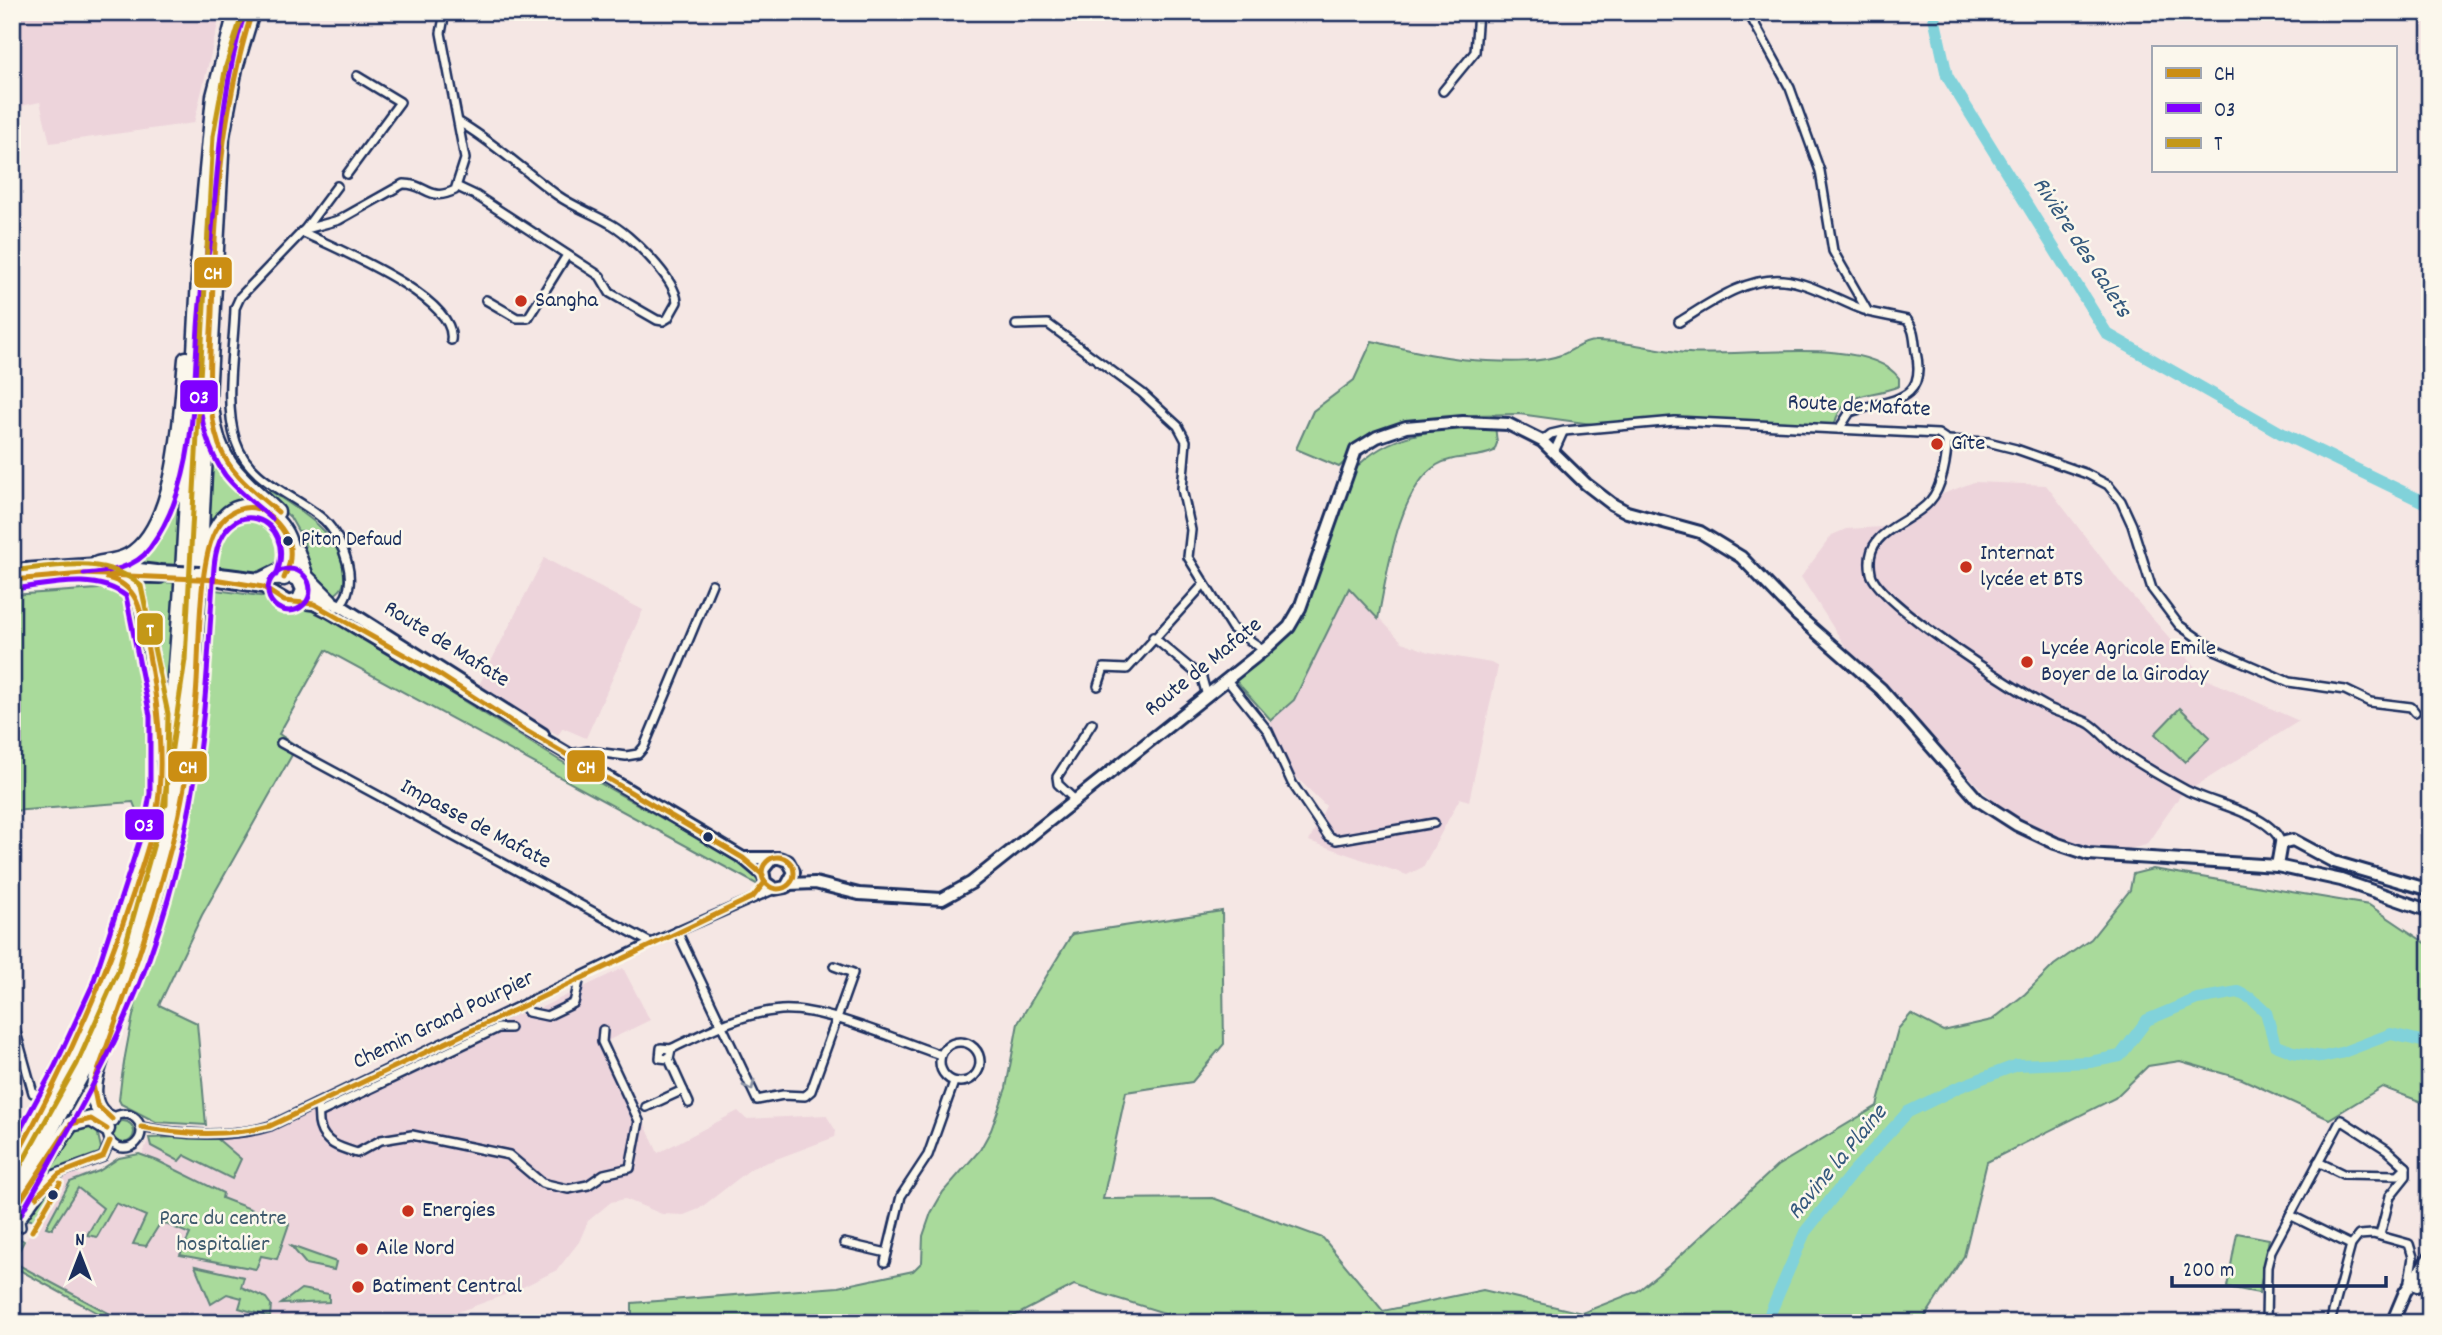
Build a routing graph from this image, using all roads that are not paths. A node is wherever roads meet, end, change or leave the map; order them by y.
1 (236, 12) edge
2 (252, 12) edge
3 (445, 12) edge
4 (1478, 12) edge
5 (1748, 12) edge
6 (356, 76) dead end
7 (1443, 92) dead end
8 (459, 122) junction
9 (347, 174) dead end
10 (337, 186) dead end
11 (458, 187) junction
12 (304, 231) junction
13 (567, 255) junction
14 (200, 260) junction
15 (486, 300) dead end
16 (1868, 312) junction
17 (1679, 322) dead end
18 (1016, 325) dead end
19 (451, 340) dead end
20 (209, 378) junction
21 (1839, 429) junction
22 (1564, 431) junction
23 (1947, 440) junction
24 (1542, 441) junction
25 (1554, 452) junction
26 (293, 550) junction
27 (97, 564) junction
28 (12, 570) edge
29 (143, 573) junction
30 (83, 574) junction
31 (220, 577) junction
32 (12, 580) edge
33 (261, 580) junction
34 (291, 581) junction
35 (712, 584) dead end
36 (1204, 584) junction
37 (134, 591) junction
38 (280, 598) junction
39 (294, 601) junction
40 (333, 606) junction
41 (1153, 637) junction
42 (1265, 650) junction
43 (1227, 680) junction
44 (1098, 686) dead end
45 (1207, 696) junction
46 (2415, 712) dead end
47 (1092, 723) dead end
48 (281, 743) dead end
49 (567, 752) junction
50 (159, 795) junction
51 (1075, 800) junction
52 (1434, 823) dead end
53 (2281, 844) junction
54 (743, 858) junction
55 (771, 860) junction
56 (2277, 866) junction
57 (793, 868) junction
58 (764, 878) junction
59 (815, 883) junction
60 (789, 884) junction
61 (775, 889) junction
62 (2430, 890) edge
63 (753, 897) junction
64 (2430, 911) edge
65 (677, 931) junction
66 (651, 943) junction
67 (834, 966) dead end
68 (580, 977) junction
69 (130, 983) junction
70 (524, 1004) junction
71 (12, 1018) edge
72 (837, 1019) junction
73 (722, 1024) junction
74 (510, 1028) dead end
75 (603, 1030) dead end
76 (670, 1049) junction
77 (941, 1055) junction
78 (668, 1059) junction
79 (364, 1081) junction
80 (954, 1082) junction
81 (369, 1089) junction
82 (683, 1090) junction
83 (33, 1093) dead end
84 (690, 1103) dead end
85 (316, 1104) junction
86 (646, 1107) dead end
87 (321, 1112) junction
88 (141, 1127) junction
89 (110, 1130) junction
90 (2318, 1162) junction
91 (12, 1164) edge
92 (2401, 1177) junction
93 (12, 1199) edge
94 (12, 1213) edge
95 (2290, 1215) junction
96 (21, 1227) dead end
97 (2380, 1235) junction
98 (844, 1243) dead end
99 (2351, 1245) junction
100 (2430, 1256) edge
101 (2430, 1269) edge
102 (2405, 1292) junction
103 (2266, 1323) edge
104 (2330, 1323) edge
105 (2392, 1323) edge
106 (2399, 1323) edge

1 - 14 highway
2 - 20 highway
3 - 8 street
4 - 7 street
5 - 16 street
6 - 9 street
8 - 11 street
8 - 13 street
10 - 12 street
11 - 12 street
11 - 13 street
12 - 19 street
12 - 40 street
13 - 15 street
14 - 27 highway
14 - 50 highway
16 - 17 street
16 - 21 street
18 - 36 street
20 - 26 highway
20 - 93 highway
21 - 22 street, Route de Mafate
21 - 23 street, Route de Mafate
22 - 24 street, Route de Mafate
22 - 25 street
23 - 46 street
23 - 53 street, Route de Mafate
24 - 25 main road, Route de Mafate
24 - 42 main road, Route de Mafate
25 - 56 main road, Route de Mafate
26 - 33 highway
26 - 34 highway
26 - 40 highway
26 - 69 highway
27 - 28 main road
27 - 29 main road
29 - 30 main road
29 - 31 main road, bridge
29 - 37 main road
30 - 32 main road
30 - 37 highway
31 - 33 main road
31 - 38 main road, Route de Mafate
33 - 34 main road
34 - 38 main road
34 - 39 main road
34 - 40 main road, Route de Mafate
35 - 49 street
36 - 41 street
36 - 42 street
37 - 50 highway
38 - 39 main road, Route de Mafate
39 - 40 main road, Route de Mafate
40 - 49 main road, Route de Mafate
41 - 44 street
41 - 45 street
42 - 43 main road, Route de Mafate
43 - 45 main road, Route de Mafate
43 - 52 street
45 - 51 main road, Route de Mafate
47 - 51 street
48 - 66 street, Impasse de Mafate
49 - 54 main road, Route de Mafate
50 - 91 highway
51 - 59 main road, Route de Mafate
53 - 56 main road
53 - 62 main road
54 - 55 main road, Route de Mafate
54 - 58 main road, Route de Mafate
55 - 57 main road
55 - 58 main road
56 - 64 main road, Route de Mafate
57 - 59 main road, Route de Mafate
57 - 60 main road
58 - 61 main road
58 - 63 street, Chemin Grand Pourpier
59 - 60 main road, Route de Mafate
60 - 61 main road
61 - 63 street, Chemin Grand Pourpier
63 - 65 street, Chemin Grand Pourpier
65 - 66 street, Chemin Grand Pourpier
65 - 73 street
66 - 68 street, Chemin Grand Pourpier
67 - 72 street
68 - 70 street, Chemin Grand Pourpier
68 - 70 street
69 - 89 highway
69 - 94 highway
70 - 79 street, Chemin Grand Pourpier
71 - 83 street
72 - 73 street
73 -> 72 street
72 - 77 street
73 - 76 street
74 - 81 street
75 - 87 street
76 - 78 street
76 - 78 street
77 - 80 street
77 - 80 street
78 - 82 street
79 - 81 street
79 - 85 street, Chemin Grand Pourpier
80 - 98 street
81 - 87 street
82 - 84 street
82 - 86 street
85 - 87 street
85 - 88 street, Chemin Grand Pourpier
88 - 89 street
88 - 89 street
89 - 94 highway
89 - 96 street
90 - 92 street
90 - 92 street
90 - 95 street
92 - 97 street
95 - 99 street
95 - 103 street
97 - 99 street
97 - 102 street
99 - 104 street
100 - 102 main road
101 - 106 main road
102 - 105 main road

